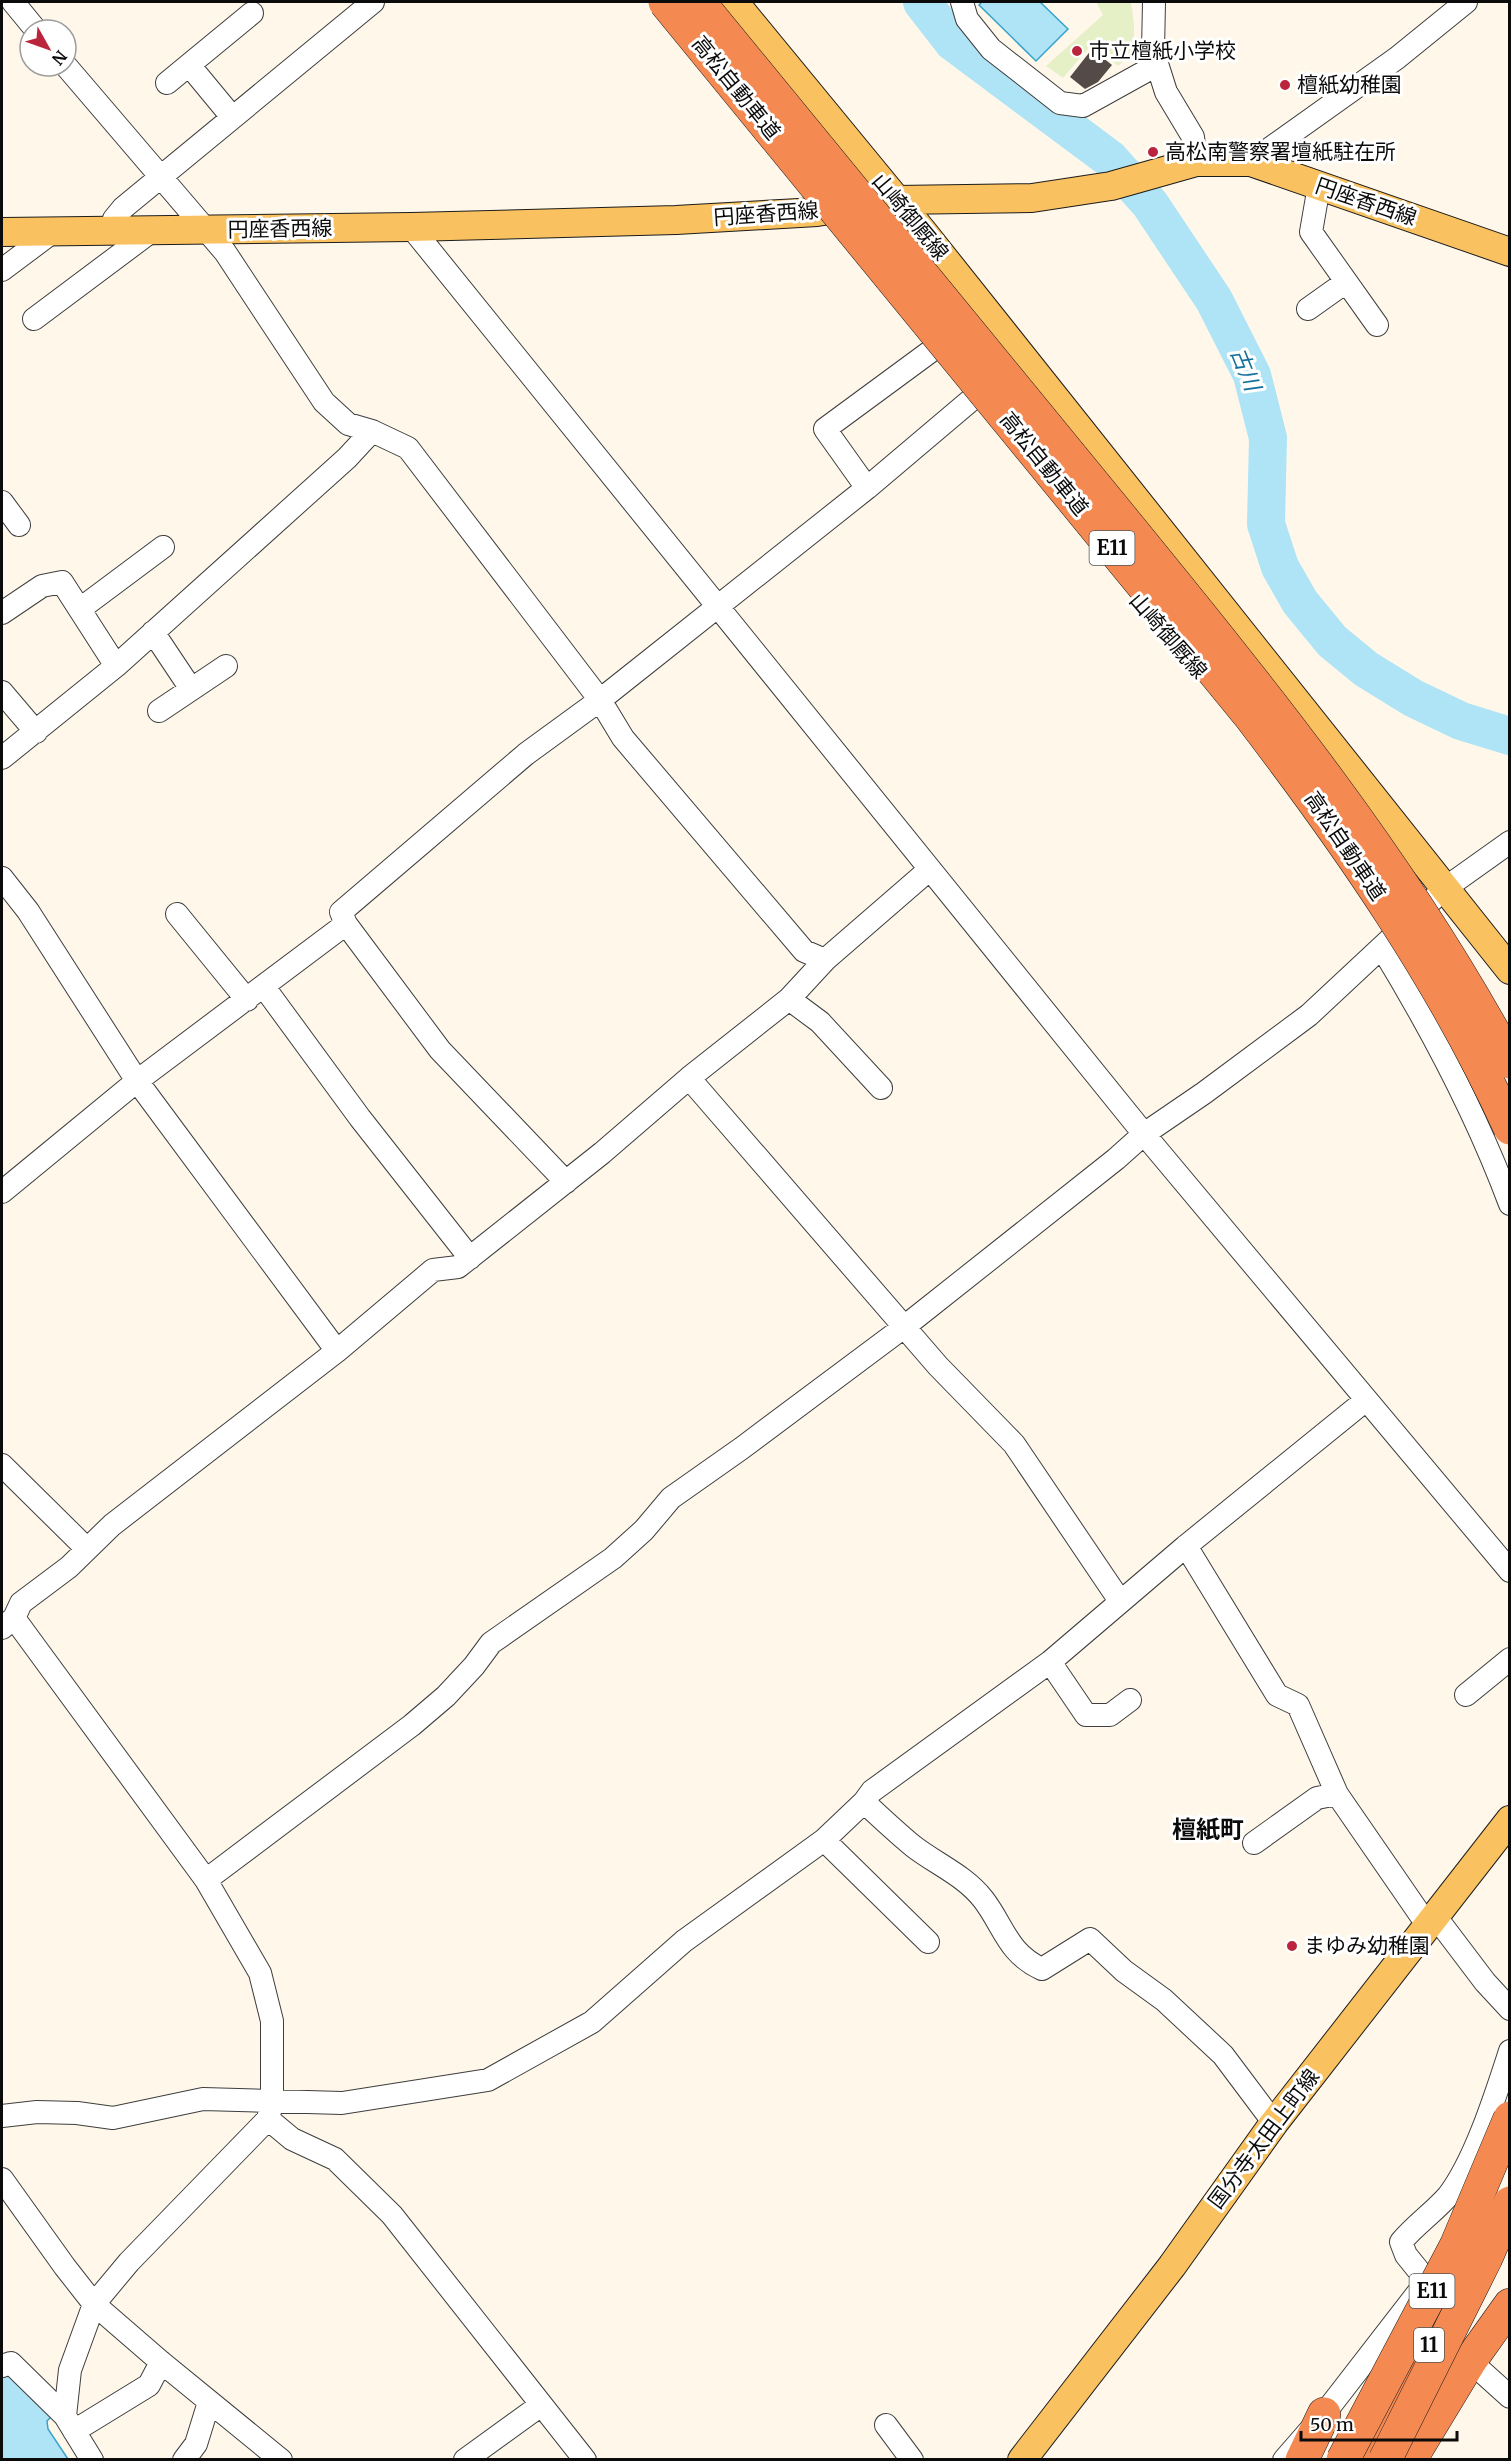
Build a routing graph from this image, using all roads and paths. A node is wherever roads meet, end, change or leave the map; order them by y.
1 (13, 2) edge
2 (373, 2) edge
3 (658, 2) edge
4 (665, 2) edge
5 (699, 2) edge
6 (734, 2) edge
7 (962, 2) edge
8 (1154, 2) edge
9 (1466, 2) edge
10 (252, 13) dead end
11 (26, 18) edge
12 (189, 65) junction
13 (1157, 65) junction
14 (76, 78) edge
15 (167, 83) dead end
16 (231, 117) junction
17 (1196, 162) junction
18 (1251, 162) junction
19 (159, 177) junction
20 (1319, 186) junction
21 (896, 200) junction
22 (817, 212) junction
23 (411, 227) junction
24 (153, 230) junction
25 (205, 230) junction
26 (54, 231) junction
27 (111, 231) junction
28 (2, 232) edge
29 (1509, 252) edge
30 (2, 270) edge
31 (1346, 282) junction
32 (1308, 309) dead end
33 (34, 320) dead end
34 (1377, 325) dead end
35 (931, 351) junction
36 (971, 400) junction
37 (372, 430) junction
38 (867, 488) junction
39 (2, 502) edge
40 (19, 525) dead end
41 (163, 547) dead end
42 (717, 605) junction
43 (80, 609) junction
44 (2, 613) edge
45 (153, 632) junction
46 (116, 666) junction
47 (226, 666) dead end
48 (192, 689) junction
49 (2, 692) edge
50 (600, 700) junction
51 (159, 711) dead end
52 (36, 732) junction
53 (2, 758) edge
54 (1509, 842) edge
55 (930, 869) junction
56 (2, 879) edge
57 (1444, 890) junction
58 (177, 914) dead end
59 (1414, 917) junction
60 (346, 924) junction
61 (1382, 948) junction
62 (825, 960) junction
63 (1509, 970) edge
64 (255, 994) junction
65 (789, 999) junction
66 (1509, 1037) edge
67 (1509, 1062) edge
68 (689, 1078) junction
69 (137, 1081) junction
70 (881, 1088) dead end
71 (1509, 1128) edge
72 (1144, 1134) junction
73 (566, 1182) junction
74 (2, 1192) edge
75 (1509, 1204) edge
76 (470, 1258) junction
77 (904, 1328) junction
78 (337, 1351) junction
79 (1366, 1400) junction
80 (2, 1465) edge
81 (1186, 1546) junction
82 (87, 1550) junction
83 (1509, 1570) edge
84 (1120, 1601) junction
85 (8, 1623) edge
86 (1509, 1659) edge
87 (1050, 1662) junction
88 (1466, 1695) dead end
89 (1130, 1700) dead end
90 (1337, 1794) junction
91 (864, 1802) junction
92 (1509, 1820) edge
93 (824, 1840) junction
94 (1254, 1843) dead end
95 (206, 1880) junction
96 (1431, 1921) junction
97 (928, 1942) dead end
98 (1509, 2008) edge
99 (1509, 2051) edge
100 (270, 2111) junction
101 (2, 2116) edge
102 (1509, 2118) edge
103 (1274, 2123) junction
104 (2, 2180) edge
105 (1509, 2201) edge
106 (1509, 2235) edge
107 (1427, 2281) junction
108 (94, 2304) junction
109 (1509, 2304) edge
110 (1470, 2361) junction
111 (161, 2362) junction
112 (2, 2366) edge
113 (1509, 2397) edge
114 (209, 2402) junction
115 (541, 2405) junction
116 (1324, 2414) junction
117 (69, 2423) junction
118 (886, 2425) dead end
119 (270, 2456) edge
120 (92, 2460) edge
121 (184, 2460) edge
122 (465, 2460) edge
123 (585, 2460) edge
124 (912, 2460) edge
125 (1022, 2460) edge
126 (1284, 2460) edge
127 (1302, 2460) edge
128 (1343, 2460) edge
129 (1357, 2460) edge
130 (1385, 2460) edge
131 (1410, 2460) edge
132 (1430, 2460) edge

1 - 11 street
2 - 16 street
3 - 22 main road, 山崎御厩線
4 - 71 highway, 高松自動車道 / E11, bridge
5 - 67 highway, 高松自動車道 / E11, bridge
6 - 21 main road, 山崎御厩線
7 - 13 street
8 - 13 street
9 - 18 street
10 - 12 street
12 - 15 street
12 - 16 street
13 - 17 street
14 - 19 street
16 - 19 street
17 - 18 main road, 円座香西線
17 - 21 main road, 円座香西線
18 - 20 main road, 円座香西線
19 - 25 street
19 - 27 street
20 - 29 main road, 円座香西線
20 - 31 street
21 - 22 main road, 円座香西線
21 - 57 main road, 山崎御厩線
22 - 23 main road, 円座香西線
22 - 35 main road, 山崎御厩線
23 - 25 main road, 円座香西線
23 - 42 street
24 - 25 main road, 円座香西線
24 - 27 main road, 円座香西線
24 - 33 street
25 - 37 street
26 - 27 main road, 円座香西線
26 - 28 main road, 円座香西線
26 - 30 street
31 - 32 street
31 - 34 street
35 - 36 main road, 山崎御厩線
35 - 38 street
36 - 38 street
36 - 59 main road, 山崎御厩線
37 - 45 street
37 - 50 street
38 - 42 street
39 - 40 street
41 - 43 street
42 - 50 street
42 - 55 street
43 - 44 street
43 - 46 street
45 - 46 street
45 - 48 street
46 - 52 street
47 - 48 street
48 - 51 street
49 - 52 street
50 - 60 street
50 - 62 street
52 - 53 street
54 - 57 street
55 - 62 street
55 - 72 street
56 - 69 street
57 - 59 street
57 - 63 main road, 山崎御厩線
58 - 64 street
59 - 61 street
59 - 66 main road, 山崎御厩線
60 - 64 street
60 - 73 street
61 - 72 street
61 - 75 street
62 - 65 street
64 - 69 street
64 - 76 street
65 - 68 street
65 - 70 street
68 - 73 street
68 - 77 street
69 - 74 street
69 - 78 street
72 - 77 street
72 - 79 street
73 - 76 street
76 - 78 street
77 - 84 street
77 - 95 street
78 - 82 street
79 - 81 street
79 - 83 street
80 - 82 street
81 - 84 street
81 - 90 street
82 - 85 street
84 - 87 street
85 - 95 street
86 - 88 street
87 - 89 street
87 - 91 street
90 - 94 street
90 - 96 street
91 - 93 street
91 - 103 street
92 - 96 main road, 国分寺太田上町線
93 - 97 street
93 - 100 street
95 - 100 street
96 - 98 street
96 - 103 main road, 国分寺太田上町線
99 - 107 street
100 - 101 street
100 - 108 street
100 - 115 street
102 - 128 highway, E11, bridge
103 - 125 main road, 国分寺太田上町線
104 - 108 street
105 - 107 street
105 - 130 highway, E11, bridge
106 - 129 highway, 11
107 - 116 street
108 - 111 street
108 - 117 street
109 - 110 highway, 11
110 - 113 street
110 - 131 highway, 11
110 - 132 highway
111 - 114 street
111 - 117 street
112 - 117 street
114 - 119 street
114 - 121 street
115 - 122 street
115 - 123 street
116 - 126 street
116 - 127 highway
117 - 120 street
118 - 124 street

